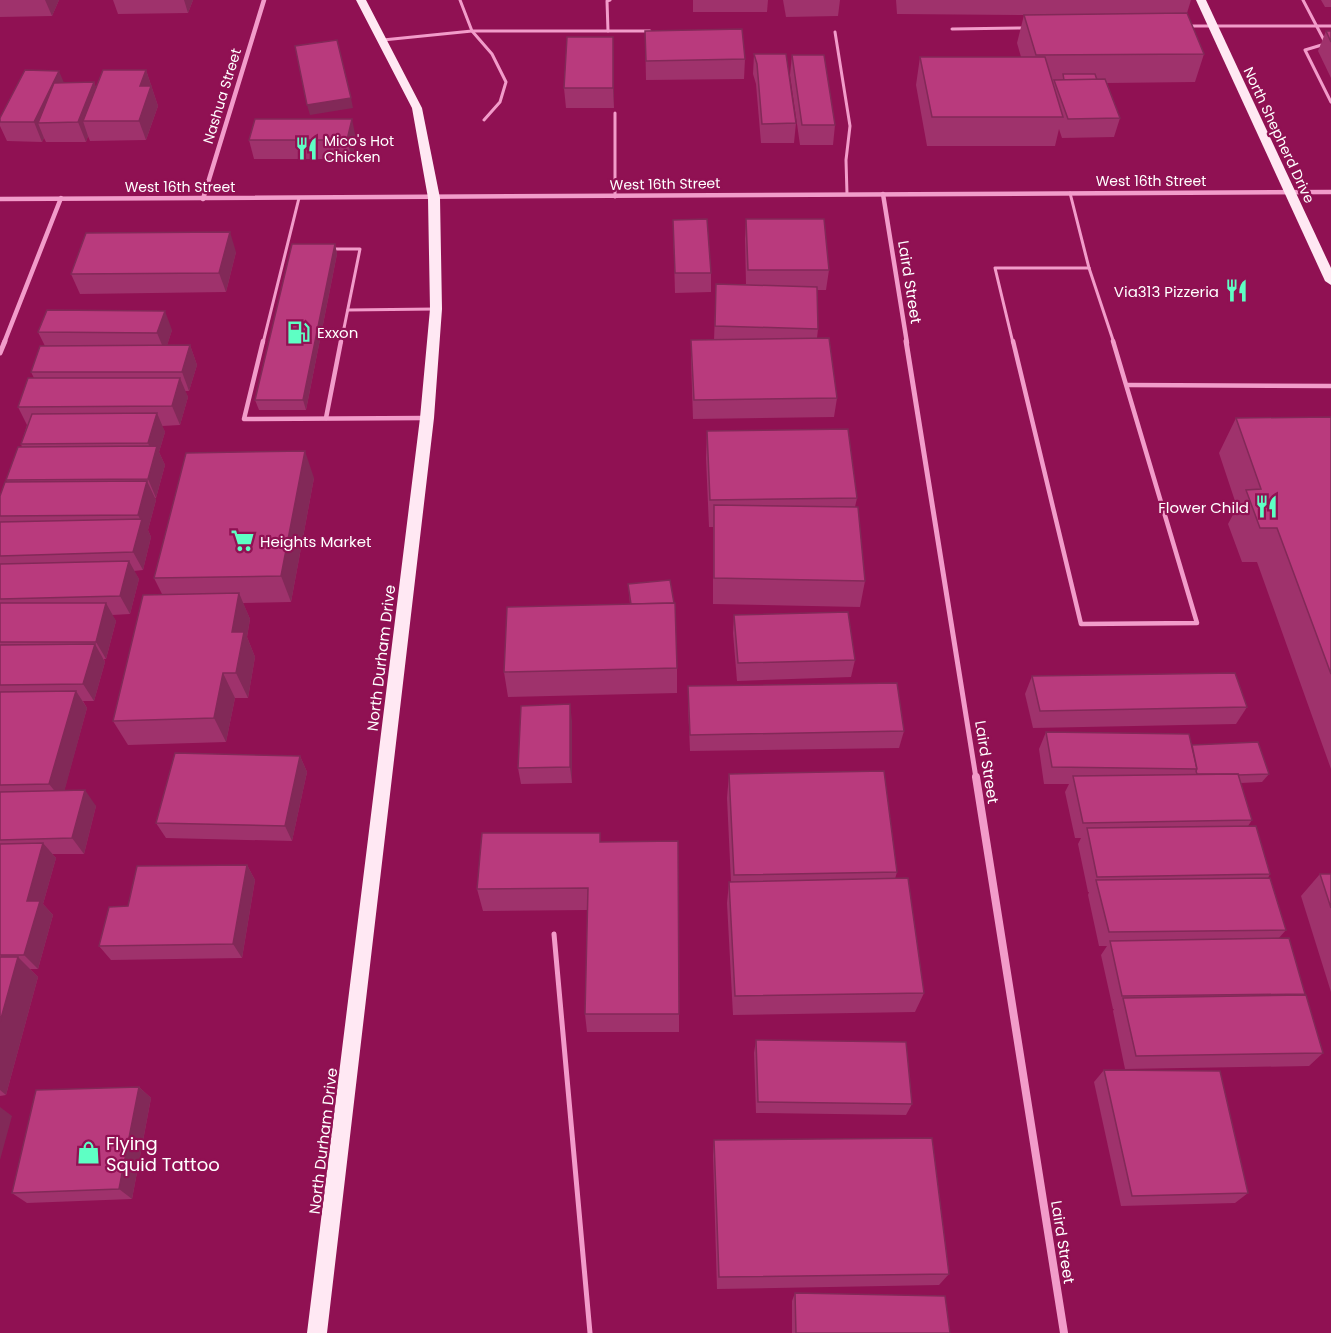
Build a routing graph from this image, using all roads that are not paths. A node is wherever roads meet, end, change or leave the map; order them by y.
1 (264, 0) edge
2 (361, 0) edge
3 (460, 0) edge
4 (610, 0) edge
5 (1200, 0) edge
6 (1303, 0) edge
7 (1182, 26) edge
8 (1212, 26) junction
9 (1317, 26) junction
10 (1331, 26) edge
11 (952, 28) dead end
12 (1034, 28) edge
13 (472, 31) junction
14 (608, 31) junction
15 (653, 31) edge
16 (836, 32) dead end
17 (382, 40) junction
18 (1326, 44) junction
19 (1331, 46) edge
20 (1331, 102) edge
21 (615, 113) dead end
22 (484, 120) dead end
23 (1289, 192) junction
24 (1331, 192) edge
25 (1070, 193) junction
26 (847, 194) junction
27 (883, 194) junction
28 (615, 196) junction
29 (61, 198) junction
30 (298, 198) junction
31 (434, 198) junction
32 (0, 199) edge
33 (203, 199) junction
34 (328, 249) edge
35 (286, 250) junction
36 (297, 250) edge
37 (1089, 268) junction
38 (1331, 281) edge
39 (436, 309) junction
40 (348, 310) junction
41 (0, 352) edge
42 (1128, 385) junction
43 (1331, 386) edge
44 (326, 418) junction
45 (427, 418) junction
46 (554, 934) dead end
47 (317, 1333) edge
48 (590, 1333) edge
49 (1064, 1333) edge

1 - 33 street, Nashua Street
2 - 17 main road, North Durham Drive
3 - 13 lane
4 - 14 lane
5 - 8 main road, North Shepherd Drive
6 - 9 lane
7 - 8 lane
8 - 9 lane
8 - 23 main road, North Shepherd Drive
9 - 10 lane
9 - 18 lane
11 - 12 lane
13 - 14 lane
13 - 17 lane
13 - 22 lane
14 - 15 lane
16 - 26 lane
17 - 31 main road, North Durham Drive
18 - 19 lane
18 - 20 lane
21 - 28 lane
23 - 24 street, West 16th Street
23 - 25 street, West 16th Street
23 - 38 main road, North Shepherd Drive
25 - 27 street, West 16th Street
25 - 37 lane
26 - 27 street, West 16th Street
26 - 28 street, West 16th Street
27 - 49 street, Laird Street
28 - 31 street, West 16th Street
29 - 32 street, West 16th Street
29 - 33 street, West 16th Street
29 - 41 street
30 - 31 street, West 16th Street
30 - 33 street, West 16th Street
30 - 35 lane
31 - 39 main road, North Durham Drive
34 - 40 lane
35 - 36 lane
35 - 44 lane
37 - 42 lane
37 - 42 lane
39 - 40 lane
39 - 45 main road, North Durham Drive
40 - 44 lane
42 - 43 lane
44 - 45 lane
45 - 47 main road, North Durham Drive
46 - 48 lane

